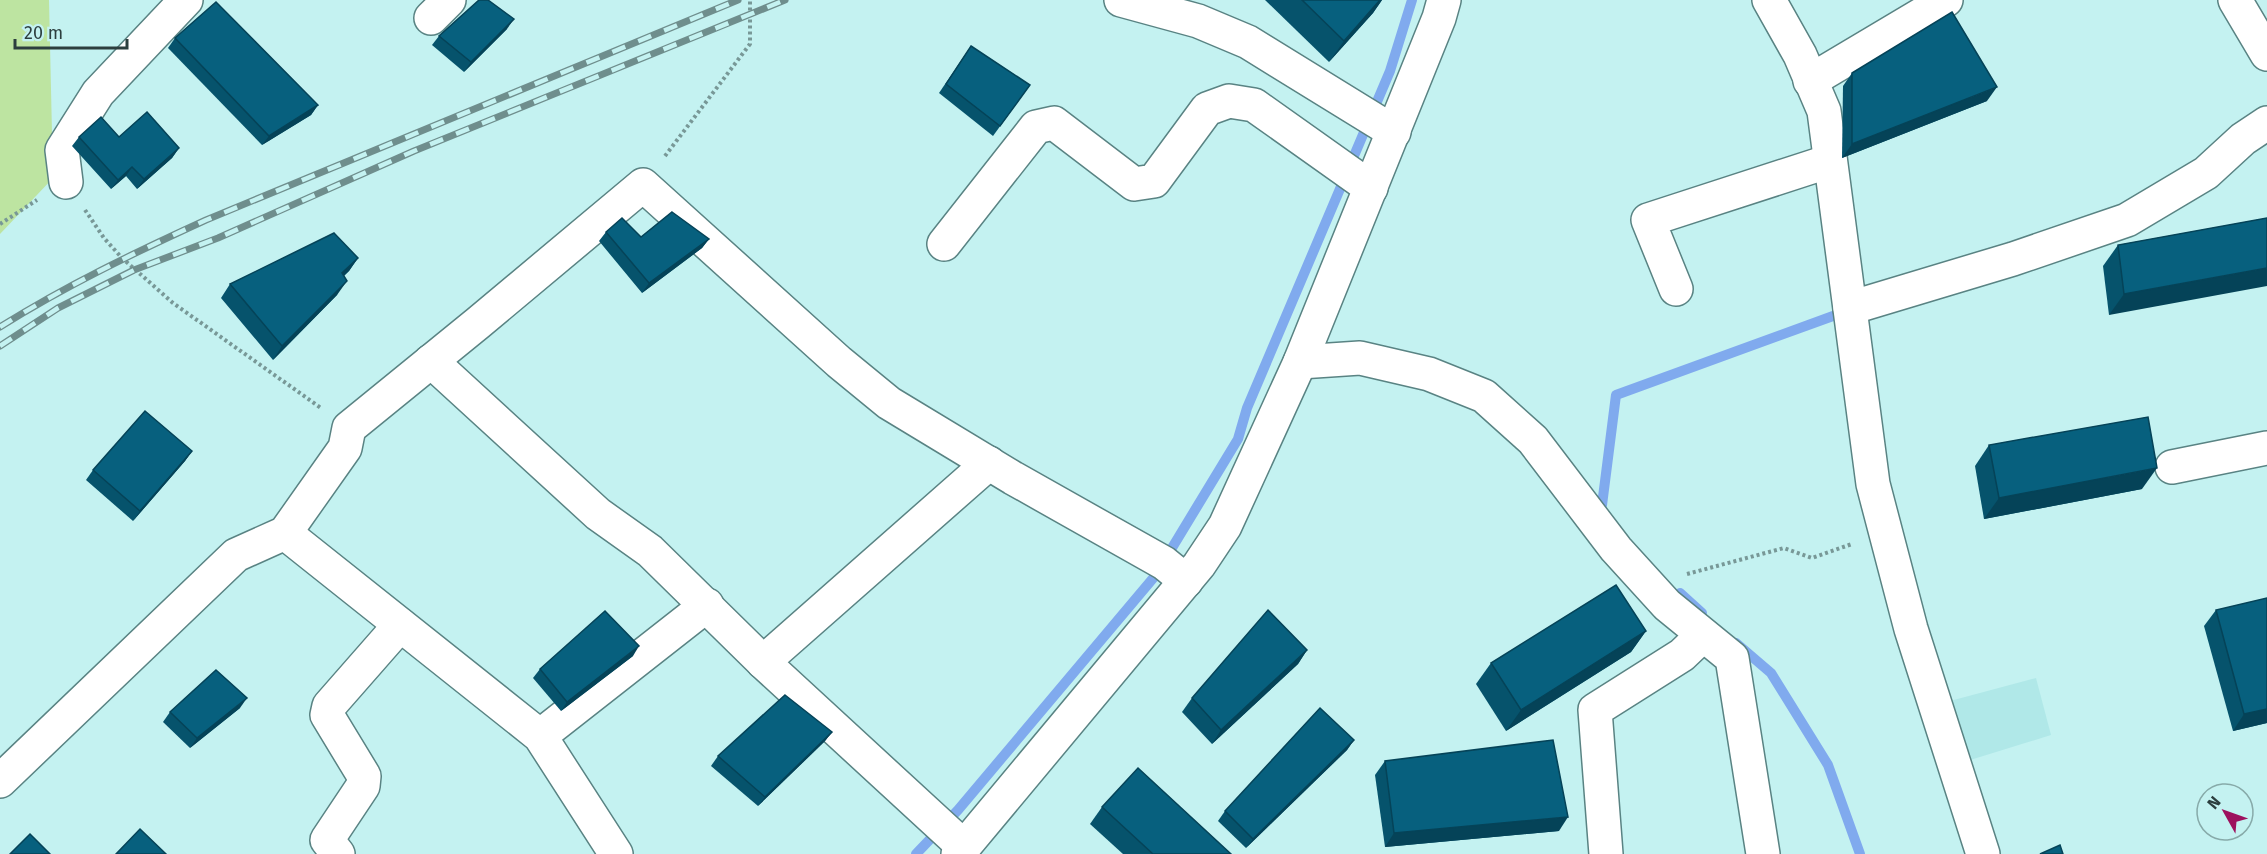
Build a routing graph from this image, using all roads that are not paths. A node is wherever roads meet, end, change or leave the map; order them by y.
1 (186, 0) edge
2 (1121, 0) edge
3 (1444, 0) edge
4 (1769, 0) edge
5 (1946, 0) edge
6 (2235, 0) edge
7 (1911, 9) edge
8 (2267, 54) edge
9 (1810, 81) junction
10 (2267, 123) edge
11 (1386, 127) junction
12 (1830, 161) junction
13 (66, 182) road end
14 (1363, 182) junction
15 (944, 244) dead end
16 (1676, 290) dead end
17 (1850, 308) junction
18 (431, 361) junction
19 (1300, 362) junction
20 (2267, 448) edge
21 (989, 463) junction
22 (2172, 467) dead end
23 (285, 533) junction
24 (1167, 566) junction
25 (707, 605) junction
26 (400, 625) junction
27 (1703, 635) junction
28 (763, 662) junction
29 (540, 736) junction
30 (0, 781) edge
31 (949, 836) edge
32 (338, 854) edge
33 (616, 854) edge
34 (1606, 854) edge
35 (1763, 854) edge
36 (1983, 854) edge

1 - 13 street
2 - 11 street
3 - 11 street
4 - 9 street
5 - 7 street
6 - 8 street
7 - 9 street
9 - 12 street
10 - 17 street
11 - 14 street
12 - 16 street
12 - 17 street
14 - 15 street
14 - 19 street
17 - 36 street
18 - 21 street
18 - 23 street
18 - 25 street
19 - 24 street
19 - 27 street
20 - 22 street
21 - 24 street
21 - 28 street
23 - 26 street
23 - 30 street
24 - 31 street
25 - 28 street
25 - 29 street
26 - 29 street
26 - 32 street
27 - 34 street
27 - 35 street
28 - 31 street
29 - 33 street

